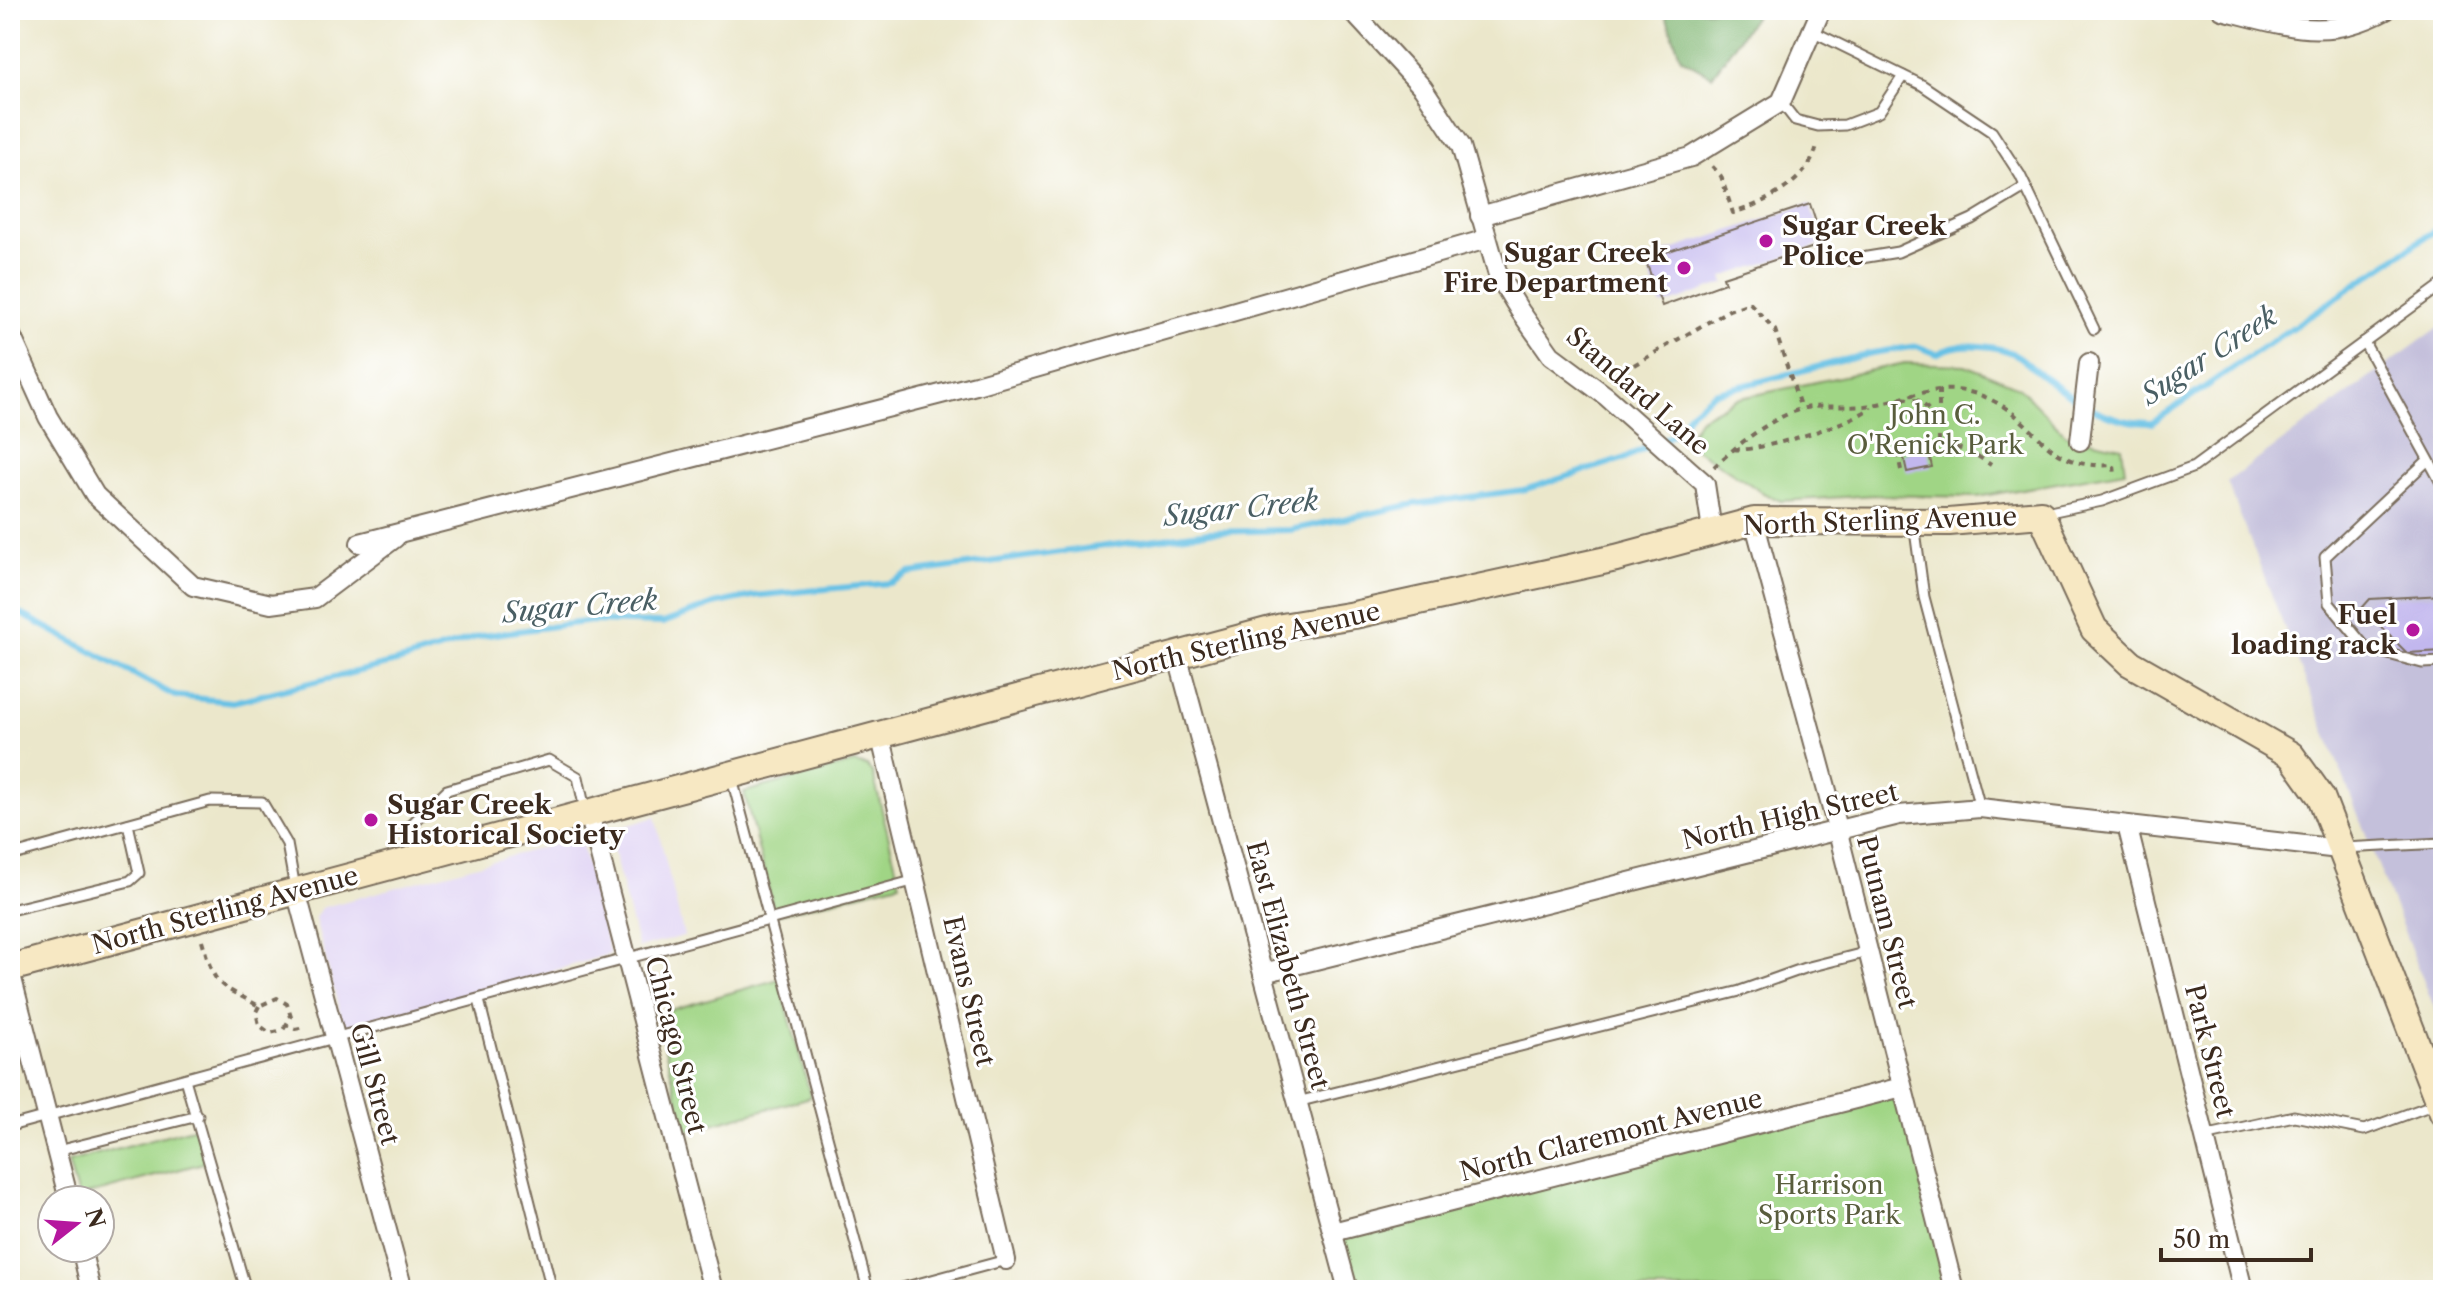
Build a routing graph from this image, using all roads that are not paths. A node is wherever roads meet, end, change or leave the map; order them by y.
1 (1351, 10) edge
2 (1821, 10) edge
3 (2222, 10) edge
4 (2386, 10) edge
5 (1812, 31) junction
6 (1903, 76) junction
7 (1781, 102) junction
8 (2025, 187) junction
9 (1480, 216) junction
10 (1487, 239) junction
11 (1849, 260) dead end
12 (2443, 284) edge
13 (2094, 329) dead end
14 (10, 333) edge
15 (2364, 342) junction
16 (2089, 367) dead end
17 (2080, 441) dead end
18 (2427, 461) junction
19 (2443, 486) edge
20 (2041, 514) junction
21 (1913, 520) junction
22 (1754, 521) junction
23 (1712, 530) junction
24 (403, 532) junction
25 (360, 543) dead end
26 (1177, 654) junction
27 (2443, 662) edge
28 (880, 734) junction
29 (731, 775) junction
30 (1980, 808) junction
31 (588, 813) junction
32 (128, 824) junction
33 (2127, 825) junction
34 (1837, 828) junction
35 (2443, 843) edge
36 (2339, 849) junction
37 (10, 856) edge
38 (417, 859) junction
39 (916, 880) junction
40 (296, 891) junction
41 (10, 910) edge
42 (770, 920) junction
43 (1868, 952) junction
44 (627, 959) junction
45 (10, 970) edge
46 (1263, 973) junction
47 (479, 1000) junction
48 (335, 1039) junction
49 (185, 1079) junction
50 (1902, 1087) junction
51 (1297, 1102) junction
52 (2441, 1108) edge
53 (48, 1116) junction
54 (198, 1116) junction
55 (10, 1126) edge
56 (2204, 1136) junction
57 (57, 1151) junction
58 (65, 1184) edge
59 (1333, 1232) junction
60 (1006, 1260) joint
61 (85, 1264) edge
62 (91, 1290) edge
63 (246, 1290) edge
64 (403, 1290) edge
65 (552, 1290) edge
66 (713, 1290) edge
67 (868, 1290) edge
68 (895, 1290) edge
69 (1348, 1290) edge
70 (1954, 1290) edge
71 (2243, 1290) edge

1 - 9 street, Standard Lane
2 - 5 street
3 - 4 street
5 - 6 lane
5 - 7 street
6 - 7 lane
6 - 8 lane
7 - 9 street
8 - 11 lane
8 - 13 lane
9 - 10 street, Standard Lane
10 - 23 street, Standard Lane
10 - 24 street
12 - 15 lane, North Sterling Avenue
14 - 24 street
15 - 18 lane
15 - 20 lane, North Sterling Avenue
16 - 17 street
18 - 19 lane
18 - 27 lane
20 - 21 main road, North Sterling Avenue
20 - 36 main road
21 - 22 main road, North Sterling Avenue
21 - 30 lane
22 - 23 main road, North Sterling Avenue
22 - 34 street, Putnam Street
23 - 26 main road, North Sterling Avenue
24 - 25 street
26 - 28 main road, North Sterling Avenue
26 - 46 street, East Elizabeth Street
28 - 29 main road, North Sterling Avenue
28 - 39 street, Evans Street
29 - 31 main road, North Sterling Avenue
29 - 42 lane
30 - 33 street, North High Street
30 - 34 street, North High Street
31 - 38 main road, North Sterling Avenue
31 - 38 lane
31 - 44 street, Chicago Street
32 - 37 lane
32 - 40 lane
32 - 41 lane
33 - 36 street, North High Street
33 - 56 street, Park Street
34 - 43 street, Putnam Street
34 - 46 street, North High Street
35 - 36 lane
36 - 52 main road
38 - 40 main road, North Sterling Avenue
39 - 42 lane
39 - 60 street, Evans Street
40 - 45 main road, North Sterling Avenue
40 - 48 street, Gill Street
42 - 44 lane
42 - 67 lane
43 - 50 street, Putnam Street
43 - 51 lane
44 - 47 lane
44 - 66 street, Chicago Street
45 - 53 street
46 - 51 street, East Elizabeth Street
47 - 48 lane
47 - 65 lane
48 - 49 lane
48 - 64 street, Gill Street
49 - 53 lane
49 - 54 lane
50 - 59 street, North Claremont Avenue
50 - 70 street, Putnam Street
51 - 59 street, East Elizabeth Street
52 - 56 lane
53 - 55 lane
53 - 57 street
54 - 57 lane
54 - 63 lane
56 - 71 street, Park Street
57 - 58 street
59 - 69 street, East Elizabeth Street
60 - 68 lane
61 - 62 street

